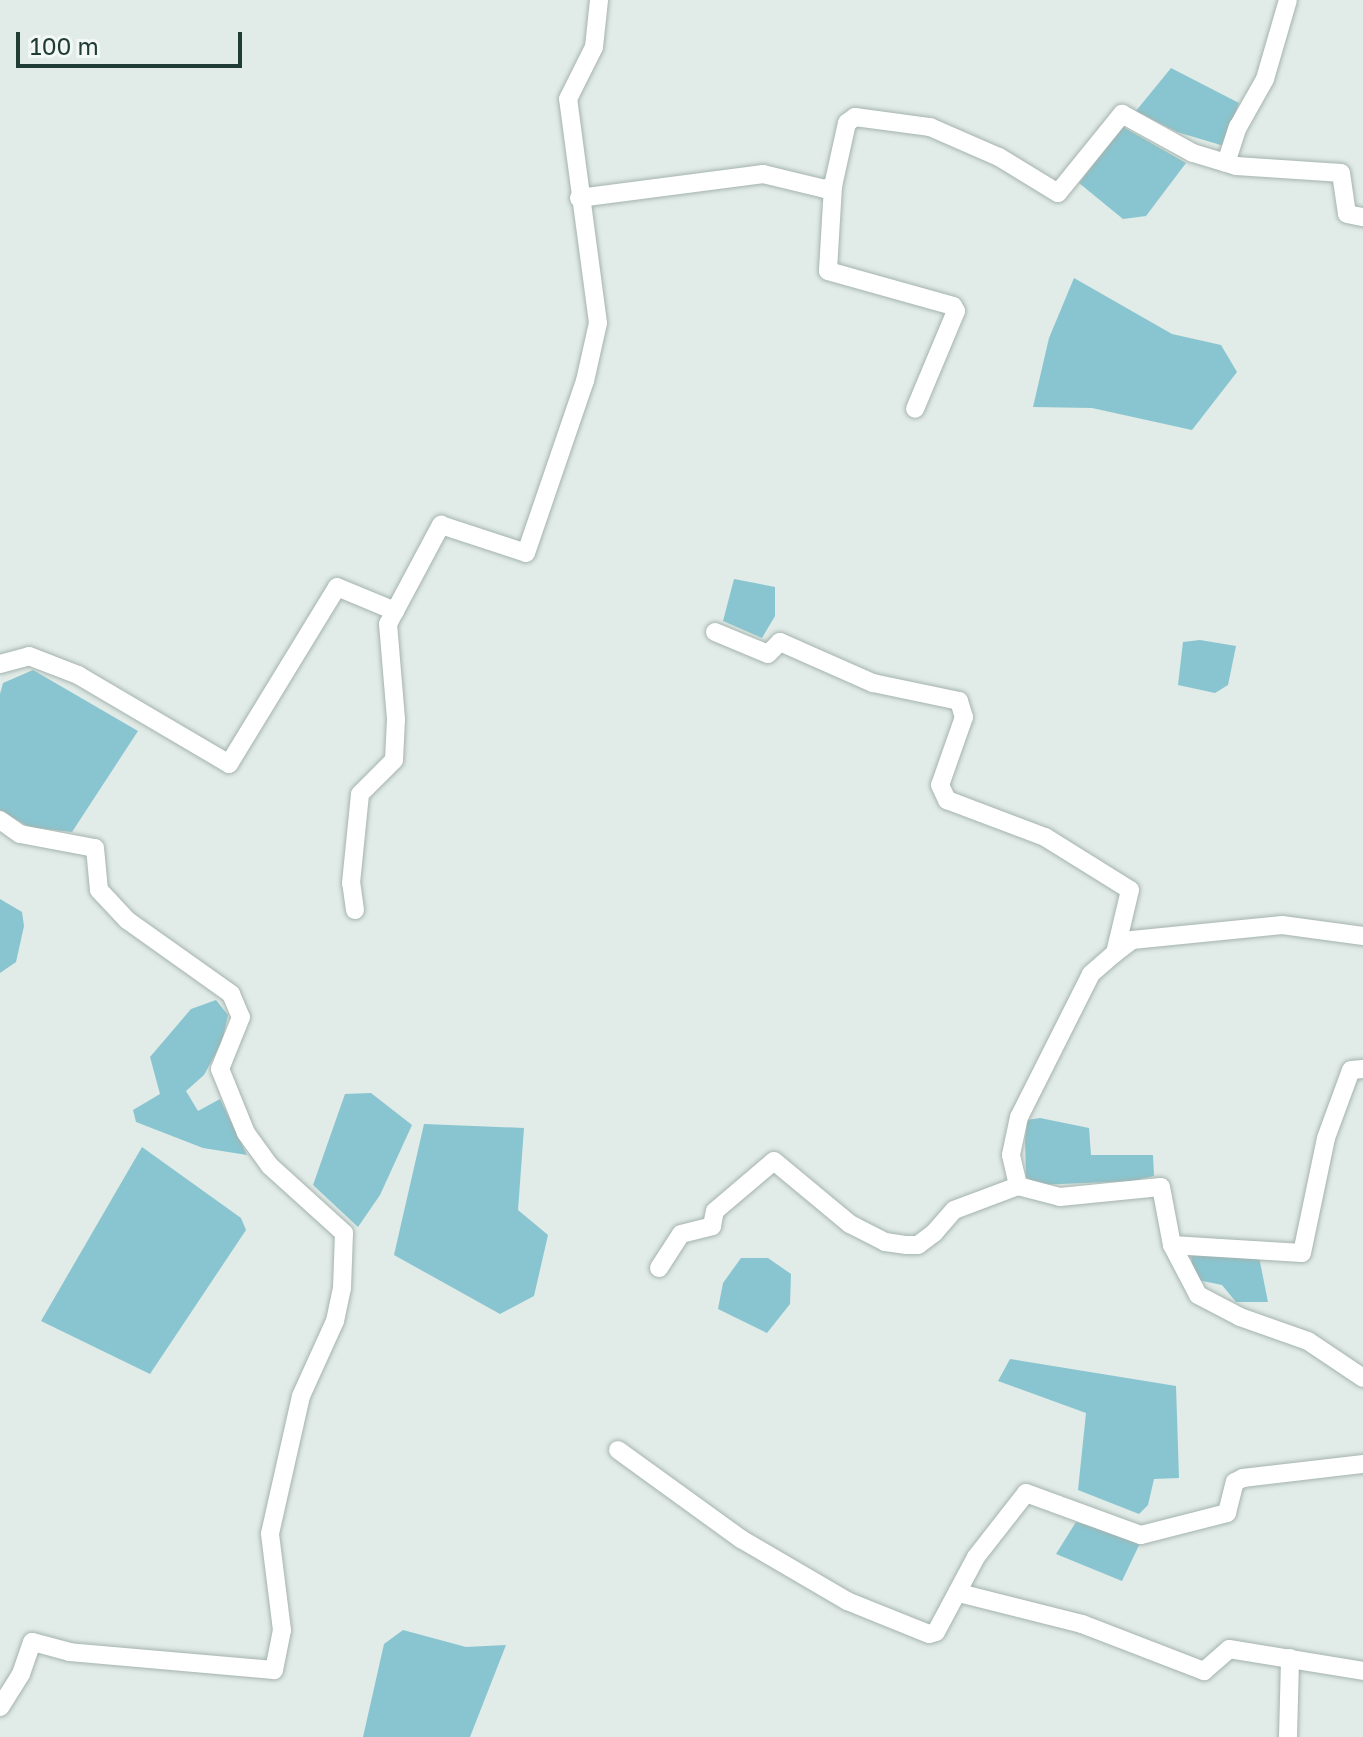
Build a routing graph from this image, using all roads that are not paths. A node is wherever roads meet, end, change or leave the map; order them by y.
1 (599, 0) edge
2 (1288, 0) edge
3 (1226, 163) junction
4 (833, 186) junction
5 (579, 198) junction
6 (1363, 217) edge
7 (915, 409) dead end
8 (395, 611) junction
9 (715, 632) dead end
10 (0, 664) edge
11 (0, 820) edge
12 (355, 910) dead end
13 (1363, 936) edge
14 (1115, 953) junction
15 (1363, 1069) edge
16 (1018, 1186) junction
17 (1172, 1245) junction
18 (659, 1268) dead end
19 (1363, 1378) edge
20 (618, 1450) dead end
21 (1363, 1464) edge
22 (959, 1593) junction
23 (1290, 1658) junction
24 (1363, 1671) edge
25 (0, 1707) edge
26 (1288, 1737) edge

1 - 5 street
2 - 3 street
3 - 4 street
3 - 6 street
4 - 5 street
4 - 7 street
5 - 8 street
8 - 10 street
8 - 12 street
9 - 14 street
11 - 25 street
13 - 14 street
14 - 16 street
15 - 17 street
16 - 17 street
16 - 18 street
17 - 19 street
20 - 22 street
21 - 22 street
22 - 23 street
23 - 24 street
23 - 26 street

